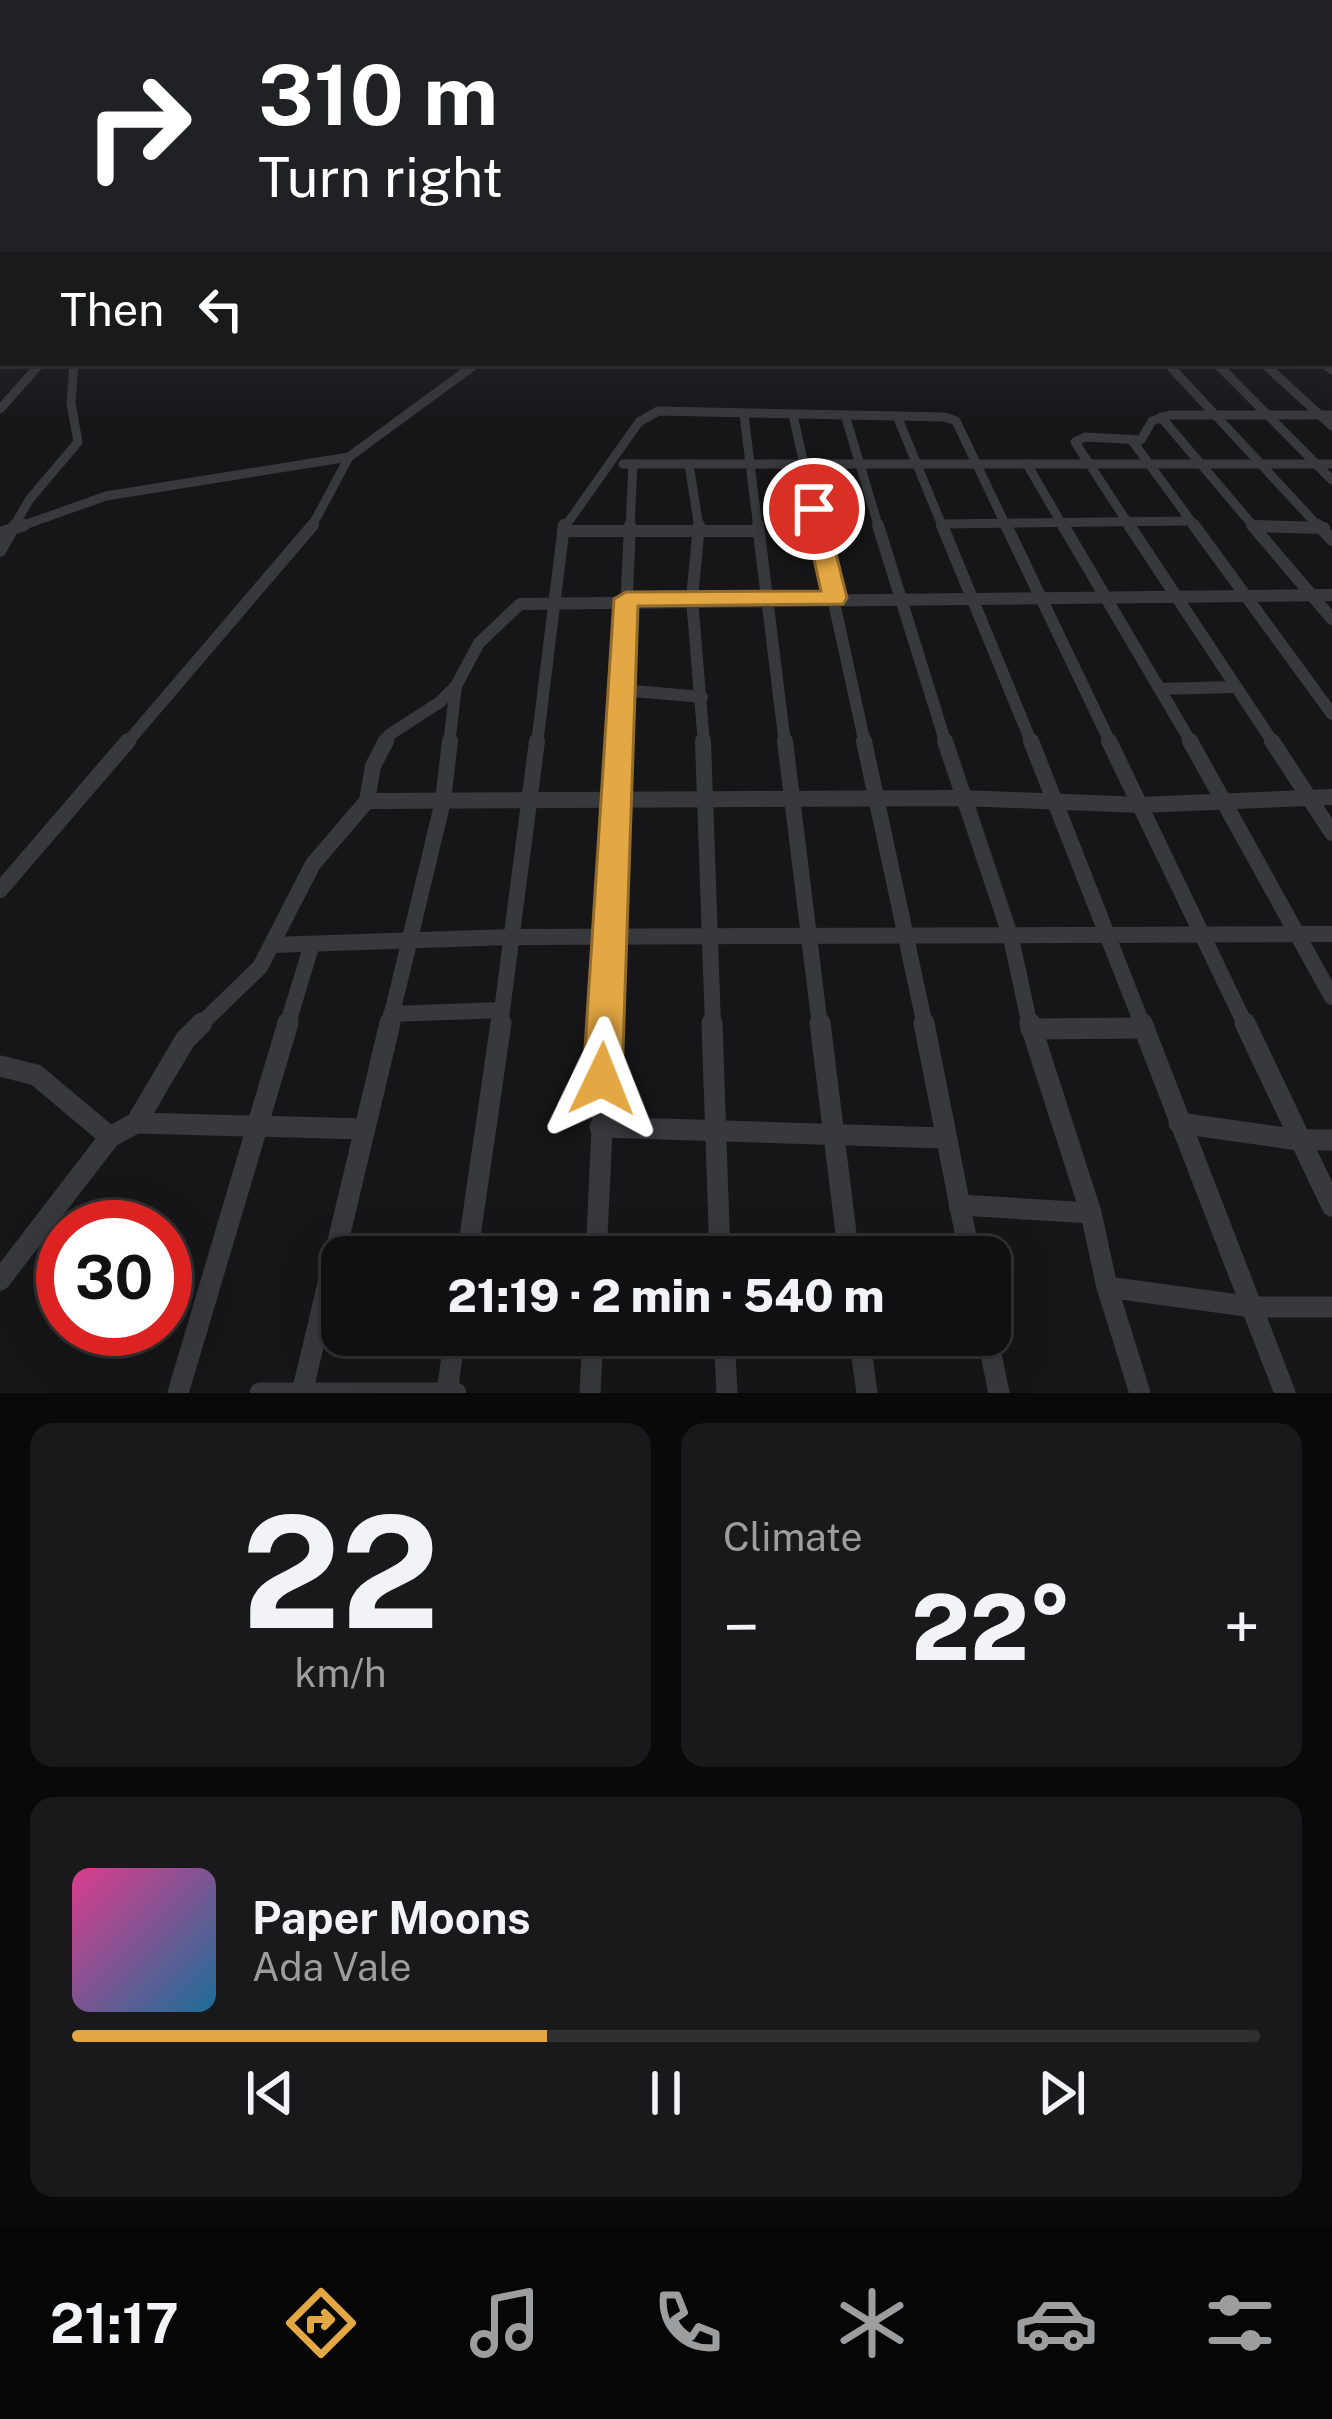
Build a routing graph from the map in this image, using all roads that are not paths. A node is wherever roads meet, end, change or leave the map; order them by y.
1 (38, 366) edge
2 (74, 366) edge
3 (473, 366) edge
4 (1170, 366) edge
5 (1219, 366) edge
6 (1267, 366) edge
7 (0, 409) edge
8 (1215, 414) junction
9 (1267, 414) junction
10 (744, 415) junction
11 (793, 415) junction
12 (1326, 415) edge
13 (845, 416) junction
14 (897, 416) junction
15 (1161, 417) junction
16 (1332, 426) edge
17 (1132, 439) junction
18 (349, 457) junction
19 (612, 463) junction
20 (633, 464) junction
21 (688, 464) junction
22 (749, 464) junction
23 (803, 464) junction
24 (859, 464) junction
25 (920, 464) junction
26 (976, 464) junction
27 (1027, 464) junction
28 (1087, 464) junction
29 (1147, 464) junction
30 (1204, 464) junction
31 (1261, 464) junction
32 (1317, 464) junction
33 (1332, 464) edge
34 (1332, 481) edge
35 (1189, 521) junction
36 (1125, 522) junction
37 (17, 524) junction
38 (944, 524) junction
39 (1006, 524) junction
40 (1064, 524) junction
41 (1257, 526) junction
42 (1326, 528) edge
43 (563, 531) junction
44 (757, 531) junction
45 (0, 532) edge
46 (629, 532) junction
47 (700, 532) junction
48 (1332, 541) edge
49 (0, 551) edge
50 (1173, 595) junction
51 (1243, 595) junction
52 (1312, 595) junction
53 (1332, 595) edge
54 (972, 596) junction
55 (1042, 596) junction
56 (1107, 596) junction
57 (900, 597) junction
58 (692, 598) junction
59 (765, 598) junction
60 (835, 598) junction
61 (626, 599) junction
62 (552, 600) junction
63 (1332, 619) edge
64 (456, 686) junction
65 (1234, 687) junction
66 (1160, 689) junction
67 (622, 690) junction
68 (702, 698) junction
69 (1332, 714) edge
70 (1306, 796) junction
71 (1332, 797) edge
72 (531, 798) junction
73 (703, 798) junction
74 (790, 798) junction
75 (874, 798) junction
76 (962, 798) junction
77 (619, 799) junction
78 (367, 800) junction
79 (443, 801) junction
80 (1057, 804) junction
81 (1227, 804) junction
82 (1141, 805) junction
83 (1332, 833) edge
84 (0, 890) edge
85 (1297, 934) junction
86 (1332, 934) edge
87 (1106, 935) junction
88 (1204, 935) junction
89 (513, 937) junction
90 (707, 937) junction
91 (810, 937) junction
92 (907, 937) junction
93 (608, 938) junction
94 (1011, 938) junction
95 (407, 941) junction
96 (312, 944) junction
97 (272, 945) junction
98 (1332, 997) edge
99 (502, 1010) junction
100 (391, 1014) junction
101 (1142, 1028) junction
102 (1030, 1029) junction
103 (0, 1066) edge
104 (136, 1123) junction
105 (1179, 1123) junction
106 (601, 1126) junction
107 (714, 1127) junction
108 (260, 1128) junction
109 (364, 1129) junction
110 (832, 1132) junction
111 (110, 1137) junction
112 (943, 1138) junction
113 (1332, 1140) edge
114 (1299, 1141) junction
115 (959, 1205) junction
116 (1332, 1206) edge
117 (1091, 1213) junction
118 (469, 1236) edge
119 (597, 1236) edge
120 (720, 1236) edge
121 (846, 1236) edge
122 (966, 1236) edge
123 (0, 1280) edge
124 (1107, 1287) junction
125 (1253, 1307) junction
126 (1332, 1307) edge
127 (453, 1356) edge
128 (591, 1356) edge
129 (725, 1356) edge
130 (863, 1356) edge
131 (991, 1356) edge
132 (303, 1392) edge
133 (178, 1393) edge
134 (260, 1393) edge
135 (450, 1393) edge
136 (590, 1393) edge
137 (727, 1393) edge
138 (867, 1393) edge
139 (999, 1393) edge
140 (1140, 1393) edge
141 (1285, 1393) edge

1 - 7 street
2 - 37 street
3 - 18 street
4 - 8 street
5 - 9 street
6 - 12 street
8 - 9 street
8 - 15 street
8 - 31 street
9 - 12 street
9 - 32 street
10 - 11 street
10 - 19 street
10 - 22 street
11 - 13 street
11 - 23 street
12 - 16 street
13 - 14 street
13 - 24 street
14 - 25 street
14 - 26 street
15 - 17 street
15 - 30 street
17 - 28 street
17 - 29 street
18 - 37 street
18 - 84 street
19 - 20 street
19 - 43 street
20 - 21 street
20 - 46 street
21 - 22 street
21 - 47 street
22 - 23 street
22 - 44 street
23 - 24 street
23 - 60 street
24 - 25 street
24 - 57 street
25 - 26 street
25 - 38 street
26 - 27 street
26 - 39 street
27 - 28 street
27 - 40 street
28 - 29 street
28 - 36 street
29 - 30 street
29 - 35 street
30 - 31 street
30 - 41 street
31 - 32 street
31 - 42 street
32 - 33 street
32 - 34 street
35 - 36 street
35 - 51 street
36 - 40 street
36 - 50 street
37 - 45 street
37 - 49 street
38 - 39 street
38 - 54 street
39 - 40 street
39 - 55 street
40 - 56 street
41 - 42 street
41 - 52 street
42 - 48 street
43 - 46 street
43 - 62 street
44 - 47 street
44 - 59 street
46 - 47 street
46 - 61 street
47 - 58 street
50 - 51 street
50 - 56 street
50 - 65 street
51 - 52 street
51 - 69 street
52 - 53 street
52 - 63 street
54 - 55 street
54 - 57 street
54 - 80 street
55 - 56 street
55 - 82 street
56 - 66 street
57 - 60 street
57 - 76 street
58 - 59 street
58 - 61 street
58 - 68 street
59 - 60 street
59 - 74 street
60 - 75 street
61 - 62 street
61 - 67 street
62 - 64 street
62 - 72 street
64 - 78 street
64 - 79 street
65 - 66 street
65 - 70 street
66 - 81 street
67 - 68 street
67 - 77 street
68 - 73 street
70 - 71 street
70 - 81 street
70 - 83 street
72 - 77 street
72 - 79 street
72 - 89 street
73 - 74 street
73 - 77 street
73 - 90 street
74 - 75 street
74 - 91 street
75 - 76 street
75 - 92 street
76 - 80 street
76 - 94 street
77 - 93 street
78 - 79 street
78 - 97 street
79 - 95 street
80 - 82 street
80 - 87 street
81 - 82 street
81 - 85 street
82 - 88 street
85 - 86 street
85 - 88 street
85 - 98 street
87 - 88 street
87 - 94 street
87 - 101 street
88 - 114 street
89 - 93 street
89 - 95 street
89 - 99 street
90 - 91 street
90 - 93 street
90 - 107 street
91 - 92 street
91 - 110 street
92 - 94 street
92 - 112 street
93 - 106 street
94 - 102 street
95 - 96 street
95 - 100 street
96 - 97 street
96 - 108 street
97 - 104 street
99 - 100 street
99 - 118 street
100 - 109 street
101 - 102 street
101 - 105 street
102 - 117 street
103 - 111 street
104 - 108 street
104 - 111 street
105 - 114 street
105 - 125 street
106 - 107 street
106 - 119 street
107 - 110 street
107 - 120 street
108 - 109 street
108 - 133 street
109 - 132 street
110 - 112 street
110 - 121 street
111 - 123 street
112 - 115 street
113 - 114 street
114 - 116 street
115 - 117 street
115 - 122 street
117 - 124 street
124 - 125 street
124 - 140 street
125 - 126 street
125 - 141 street
127 - 135 street
128 - 136 street
129 - 137 street
130 - 138 street
131 - 139 street
132 - 134 street
132 - 135 street

